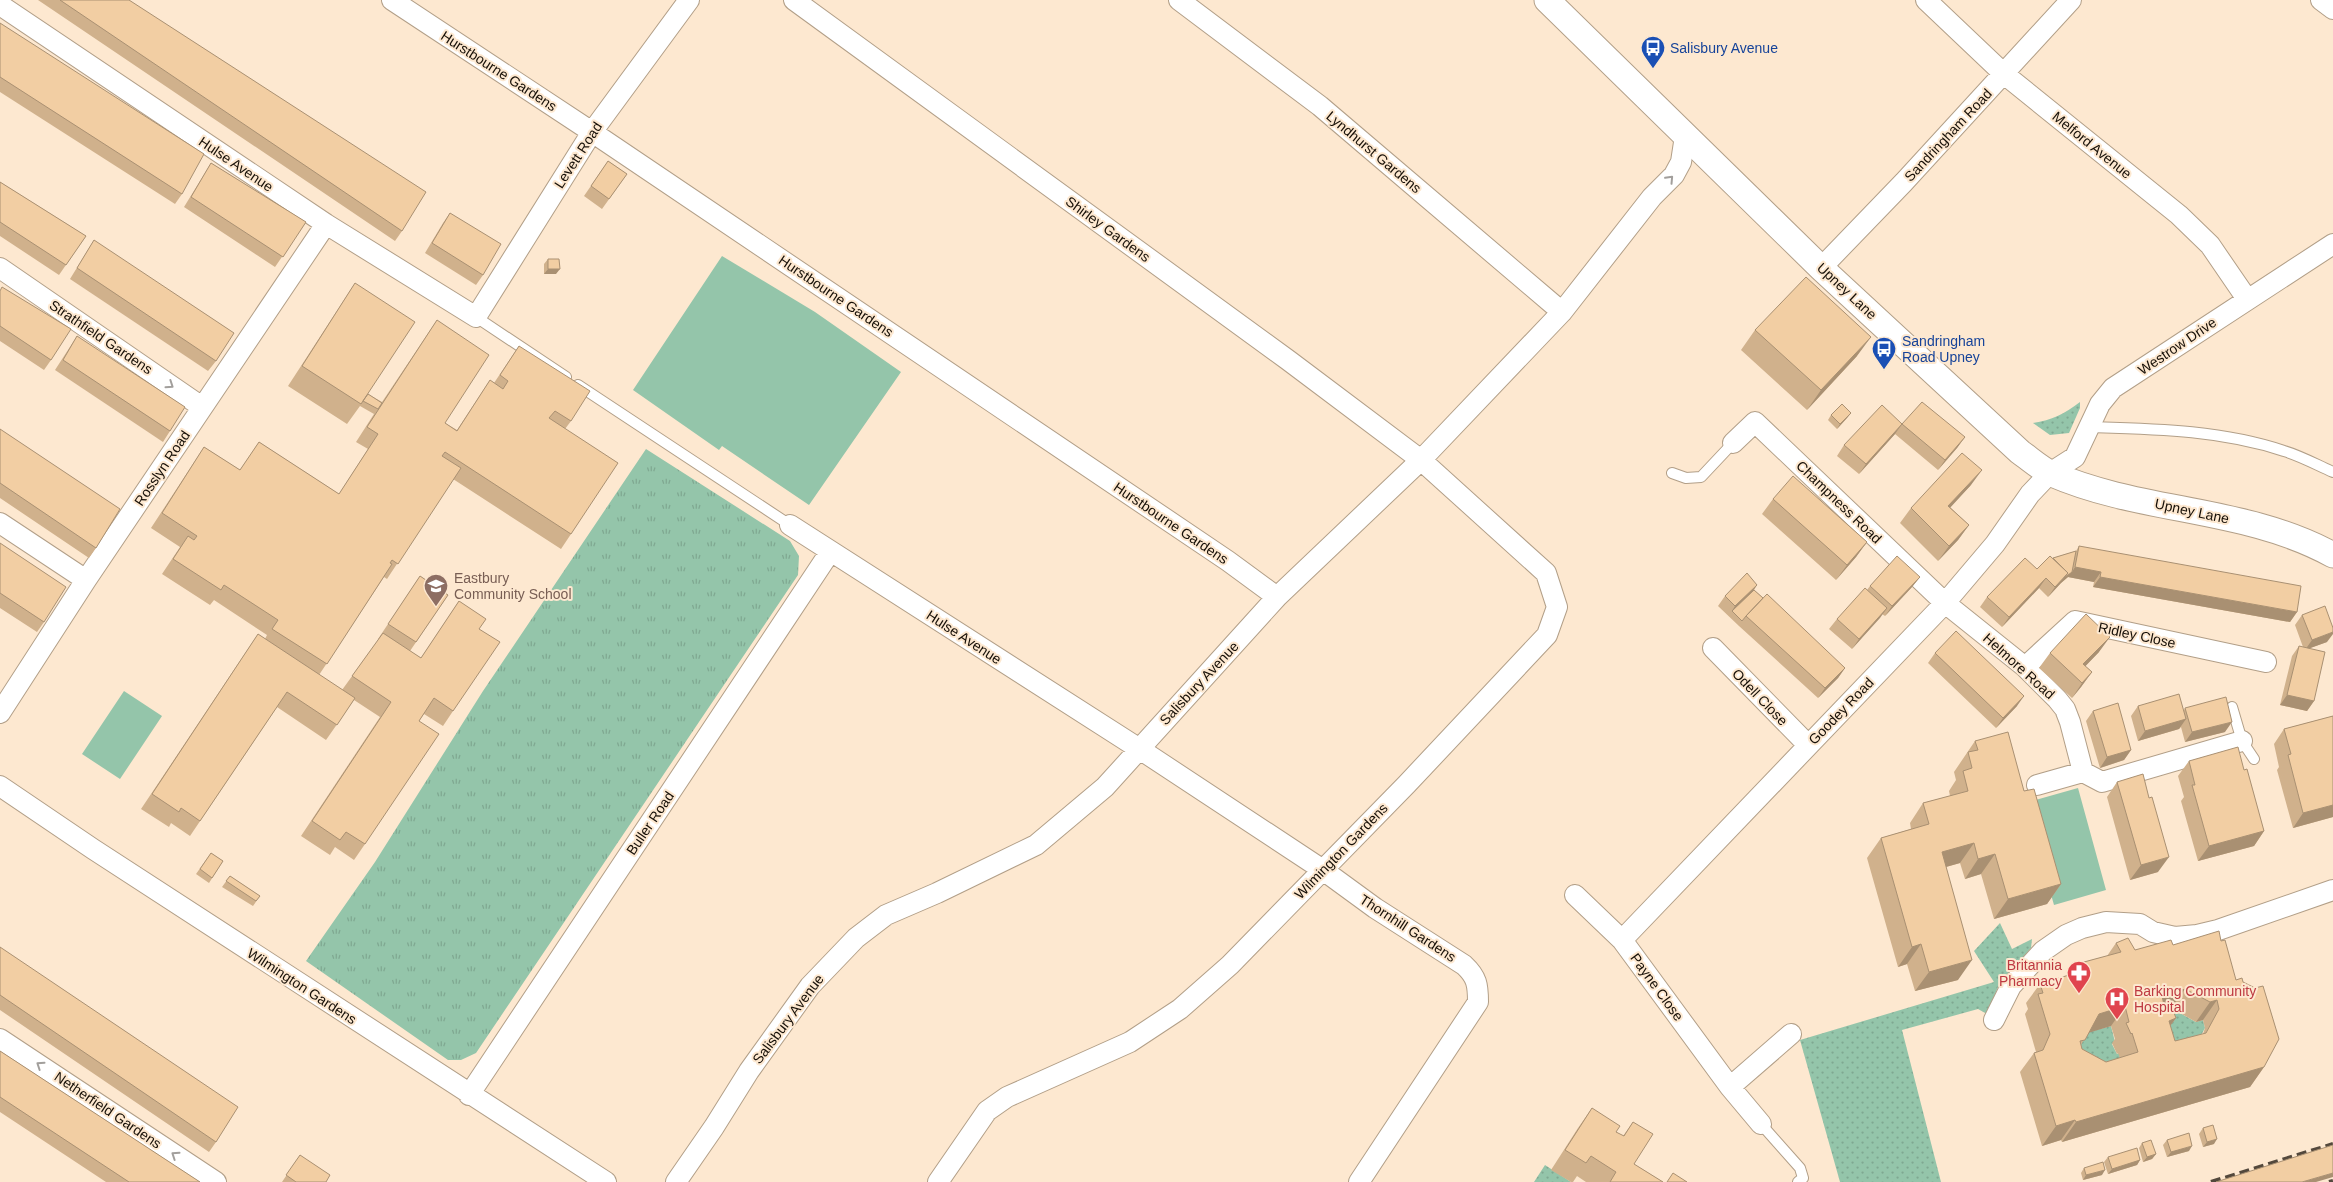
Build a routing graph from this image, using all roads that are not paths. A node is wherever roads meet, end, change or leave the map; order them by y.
1 (392, 0) edge
2 (689, 0) edge
3 (794, 0) edge
4 (1179, 0) edge
5 (1547, 0) edge
6 (1926, 0) edge
7 (2071, 0) edge
8 (2321, 0) edge
9 (0, 5) edge
10 (2333, 9) edge
11 (2004, 74) junction
12 (592, 132) junction
13 (1685, 136) junction
14 (326, 224) junction
15 (2333, 244) edge
16 (0, 268) edge
17 (1821, 268) junction
18 (2247, 299) junction
19 (1562, 312) junction
20 (476, 317) junction
21 (202, 407) junction
22 (2088, 427) junction
23 (1733, 443) joint
24 (1420, 460) junction
25 (2333, 472) edge
26 (1672, 473) dead end
27 (2050, 473) junction
28 (0, 523) edge
29 (790, 525) joint
30 (830, 552) junction
31 (2333, 555) edge
32 (86, 580) junction
33 (1276, 597) junction
34 (1945, 603) junction
35 (1713, 648) dead end
36 (2266, 662) dead end
37 (2025, 667) junction
38 (2232, 707) dead end
39 (0, 713) edge
40 (2242, 741) junction
41 (1808, 745) junction
42 (1138, 748) junction
43 (2254, 759) dead end
44 (2083, 772) junction
45 (2035, 781) dead end
46 (0, 786) edge
47 (1323, 870) junction
48 (2333, 890) edge
49 (1575, 895) dead end
50 (1622, 940) junction
51 (1994, 1020) dead end
52 (1791, 1034) dead end
53 (0, 1039) edge
54 (1730, 1087) junction
55 (470, 1095) junction
56 (1761, 1124) joint
57 (216, 1182) edge
58 (606, 1182) edge
59 (676, 1182) edge
60 (938, 1182) edge
61 (1359, 1182) edge
62 (1798, 1182) edge

1 - 12 street, Hurstbourne Gardens
2 - 12 street, Levett Road
3 - 24 street, Shirley Gardens
4 - 19 street, Lyndhurst Gardens
5 - 13 street, Upney Lane
6 - 11 street, Melford Avenue
7 - 11 street, Sandringham Road
8 - 10 street
9 - 14 street, Hulse Avenue
11 - 17 street, Sandringham Road
11 - 18 street, Melford Avenue
12 - 20 street, Levett Road
12 - 33 street, Hurstbourne Gardens
13 - 17 street, Upney Lane
19 -> 13 street, Salisbury Avenue
14 - 20 street, Hulse Avenue
14 - 21 street, Rosslyn Road
15 - 18 street, Westrow Drive
16 -> 21 street, Strathfield Gardens
17 - 27 street, Upney Lane
18 - 22 street, Westrow Drive
19 - 24 street, Salisbury Avenue
20 - 29 lane
21 - 32 street, Rosslyn Road
22 - 25 lane
22 - 27 street, Westrow Drive
23 - 26 lane
23 - 34 street, Champness Road
24 - 33 street, Salisbury Avenue
24 - 47 street, Wilmington Gardens
27 - 31 street, Upney Lane
27 - 34 street, Goodey Road
28 - 32 street
29 - 30 street, Hulse Avenue
30 - 42 street, Hulse Avenue
30 - 55 street, Buller Road
32 - 39 street, Rosslyn Road
33 - 42 street, Salisbury Avenue
34 - 37 street, Helmore Road
34 - 41 street, Goodey Road
35 - 41 street, Odell Close
36 - 37 street, Ridley Close
37 - 44 street, Helmore Road
38 - 40 lane
40 - 43 lane
40 - 44 street
41 - 50 street, Goodey Road
42 - 47 street, Thornhill Gardens
42 - 59 street, Salisbury Avenue
44 - 45 street
46 - 55 street, Wilmington Gardens
47 - 60 street, Wilmington Gardens
47 - 61 street, Thornhill Gardens
48 - 51 street
49 - 50 street, Payne Close
50 - 54 street, Payne Close
52 - 54 street
57 -> 53 street, Netherfield Gardens
54 - 56 street, Payne Close
55 - 58 street, Wilmington Gardens
56 - 62 lane

